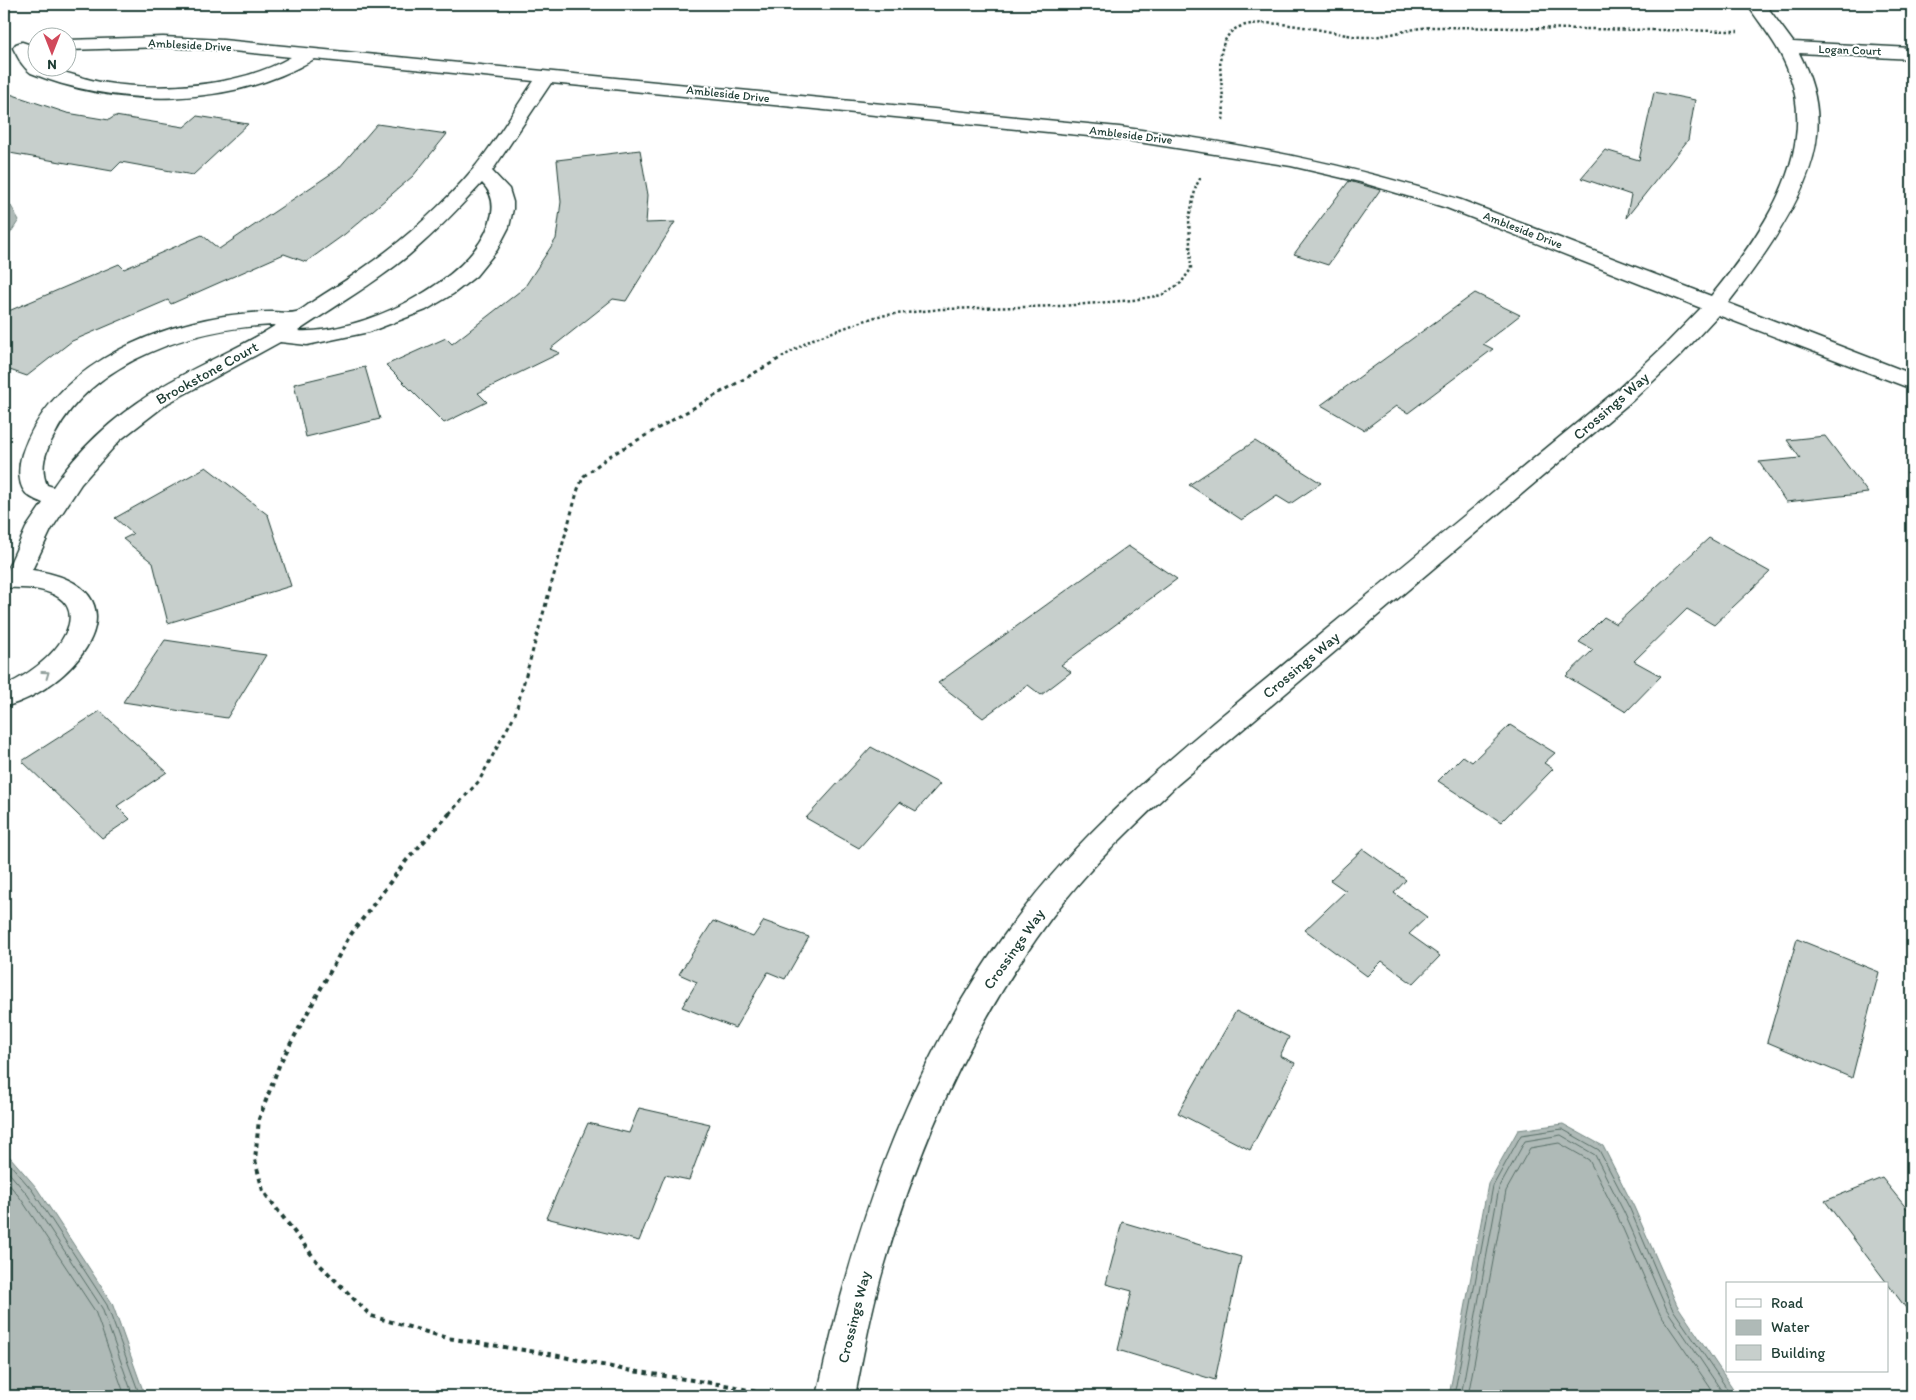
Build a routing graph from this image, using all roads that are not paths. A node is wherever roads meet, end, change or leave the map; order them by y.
1 (1756, 4) edge
2 (78, 45) edge
3 (28, 48) edge
4 (1787, 48) junction
5 (4, 51) edge
6 (312, 53) junction
7 (1912, 54) edge
8 (546, 77) junction
9 (61, 78) edge
10 (481, 172) junction
11 (1716, 305) junction
12 (301, 319) junction
13 (276, 334) junction
14 (1912, 382) edge
15 (57, 499) junction
16 (10, 578) edge
17 (4, 697) edge
18 (836, 1396) edge

1 - 4 street, Crossings Way
2 - 6 street, Ambleside Drive
3 - 5 street
4 - 7 street, Logan Court
4 - 11 street, Crossings Way
6 - 8 street, Ambleside Drive
6 - 9 street
8 - 10 street, Brookstone Court
8 - 11 street, Ambleside Drive
10 - 12 street, Brookstone Court
10 - 13 street, Brookstone Court
11 - 14 street, Ambleside Drive
11 - 18 street, Crossings Way
12 - 13 street, Brookstone Court
12 - 15 street, Brookstone Court
13 - 15 street, Brookstone Court
15 - 16 street, Brookstone Court
17 -> 16 street, Brookstone Court

